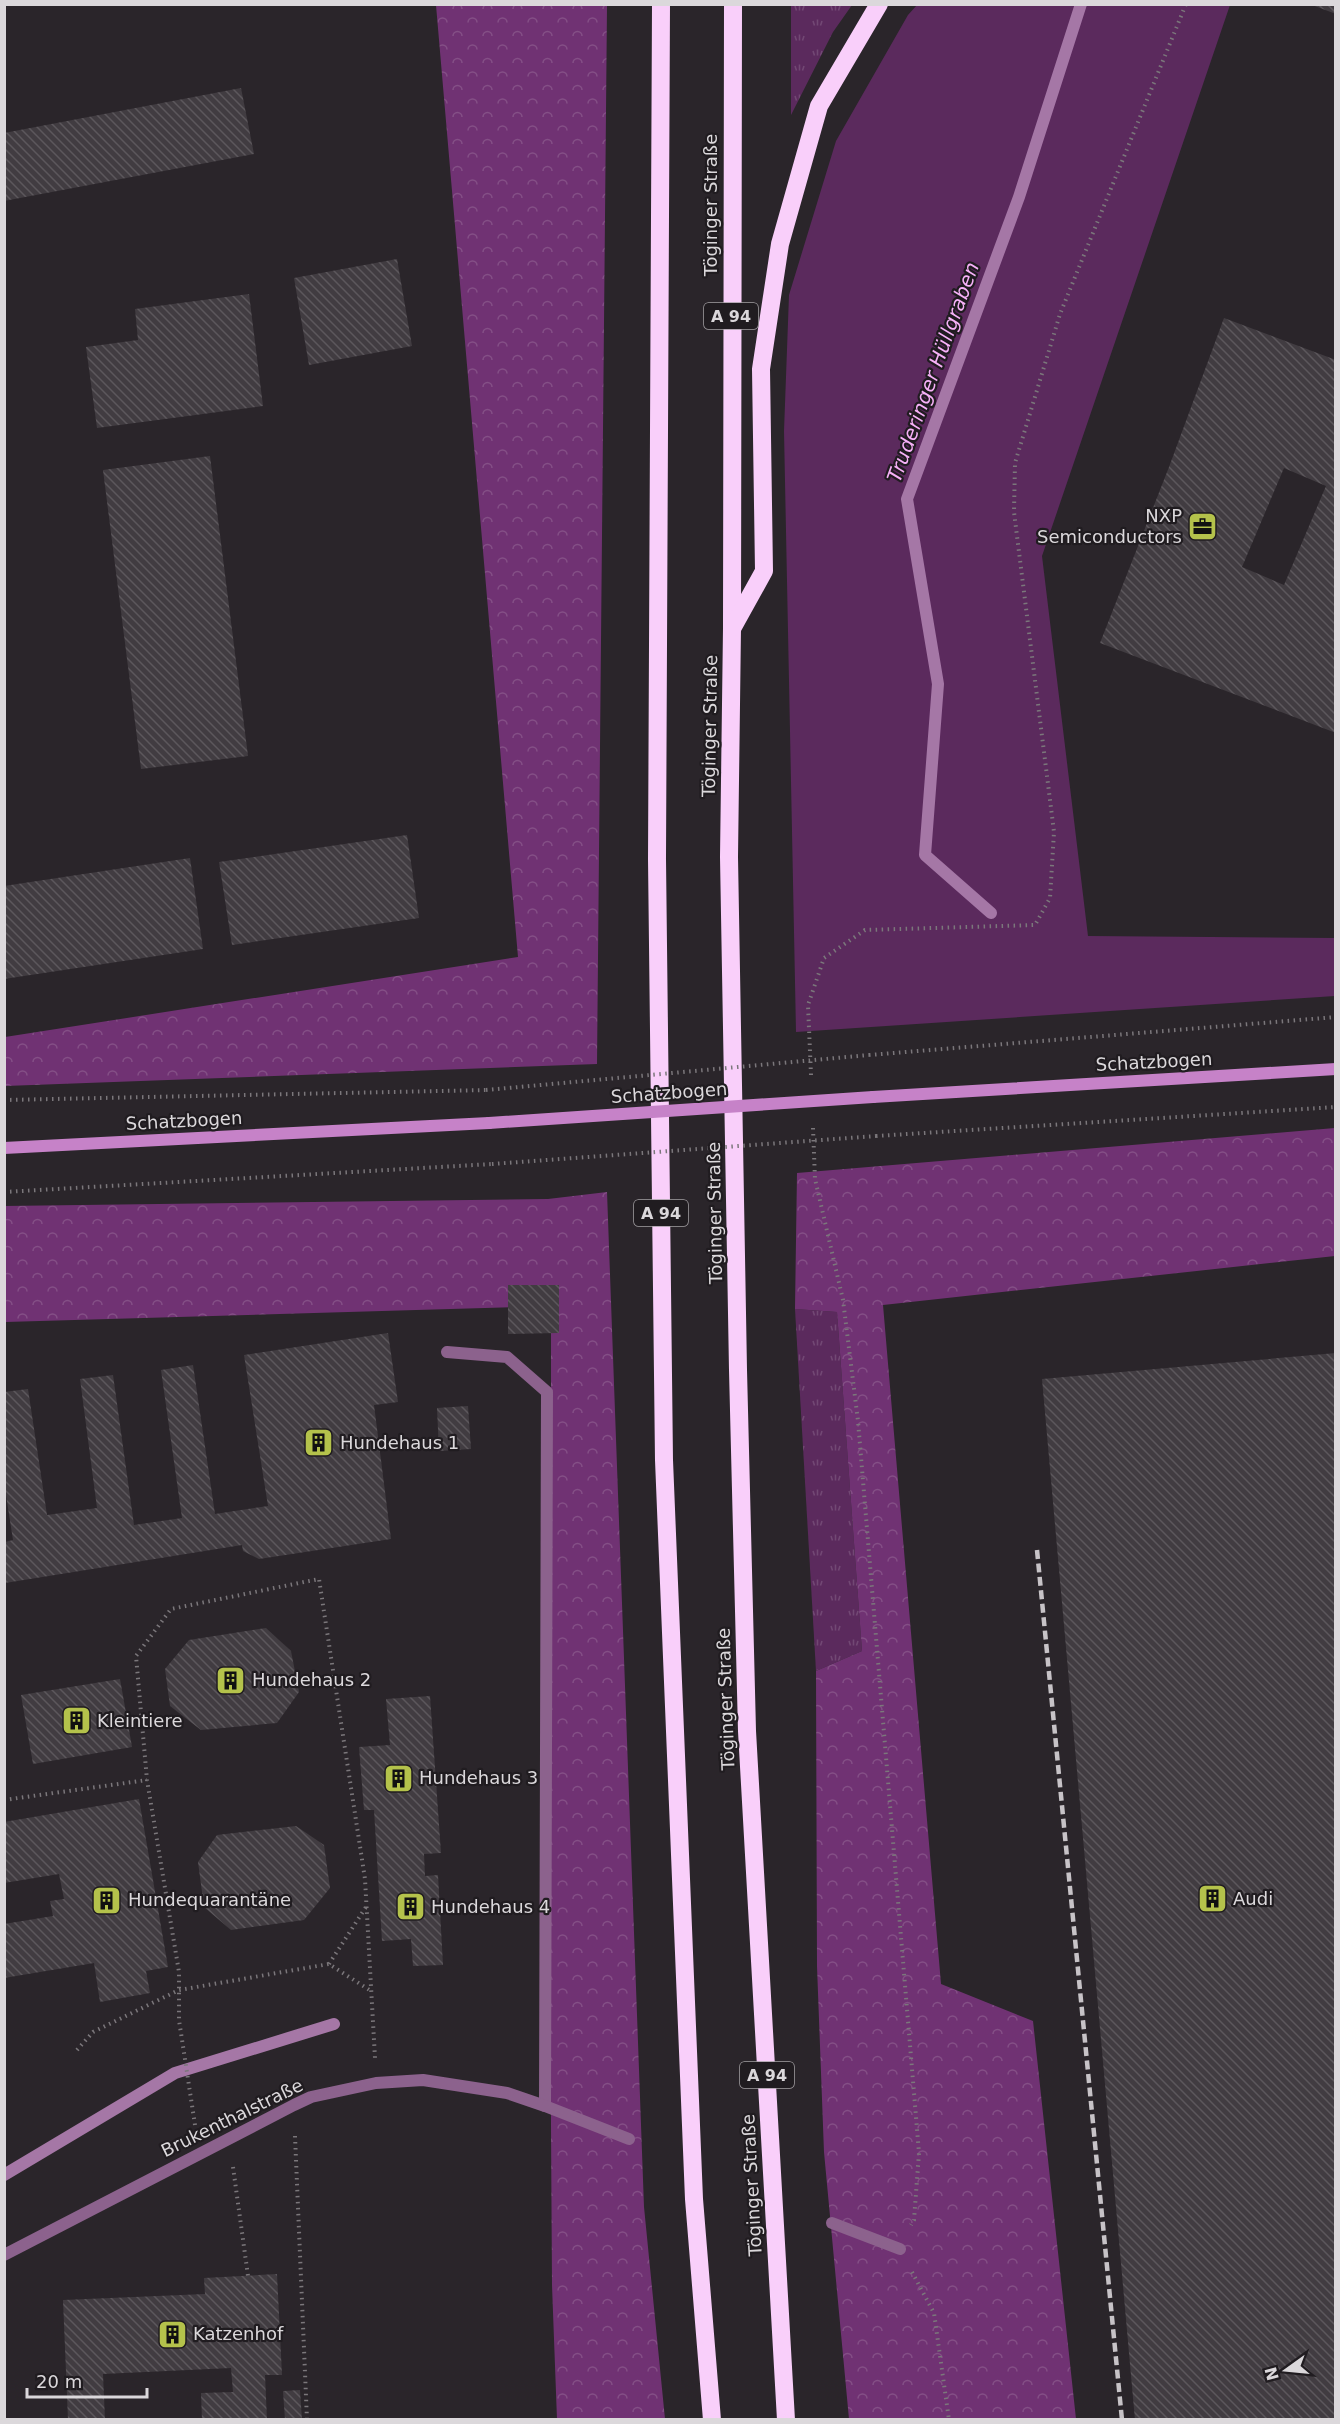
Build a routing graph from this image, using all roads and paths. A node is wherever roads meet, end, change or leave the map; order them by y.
1 (661, 4) edge
2 (733, 4) edge
3 (879, 4) edge
4 (1186, 4) edge
5 (732, 628) junction
6 (808, 1005) dead end
7 (1335, 1017) edge
8 (1335, 1069) edge
9 (4, 1100) edge
10 (1335, 1107) edge
11 (4, 1148) edge
12 (815, 1179) dead end
13 (4, 1192) edge
14 (447, 1352) dead end
15 (147, 1780) junction
16 (4, 1800) edge
17 (366, 1906) junction
18 (329, 1964) junction
19 (179, 1990) junction
20 (372, 1991) junction
21 (77, 2050) dead end
22 (376, 2082) junction
23 (294, 2105) junction
24 (545, 2106) junction
25 (195, 2123) dead end
26 (629, 2139) dead end
27 (229, 2140) junction
28 (914, 2220) dead end
29 (832, 2223) dead end
30 (900, 2249) joint
31 (4, 2255) edge
32 (248, 2276) dead end
33 (307, 2420) edge
34 (712, 2420) edge
35 (786, 2420) edge
36 (949, 2420) edge

1 - 34 highway, A 94
2 - 5 highway, Töginger Straße / A 94
3 - 5 highway
4 - 6 path
5 - 35 highway, Töginger Straße / A 94
7 - 9 path, bridge
8 - 11 main road, Schatzbogen, bridge
10 - 13 path, bridge
12 - 28 path
14 - 24 lane
15 - 16 path
15 - 17 path
15 - 19 path
17 - 18 path
17 - 20 path
18 - 19 path
18 - 20 path
19 - 21 path
19 - 25 path
20 - 22 path
22 - 23 lane, Brukenthalstraße
22 - 24 lane, Brukenthalstraße
23 - 27 lane, Brukenthalstraße
23 - 33 path
24 - 26 lane, Brukenthalstraße
27 - 31 lane, Brukenthalstraße
27 - 32 path
29 - 30 lane
30 - 36 path

